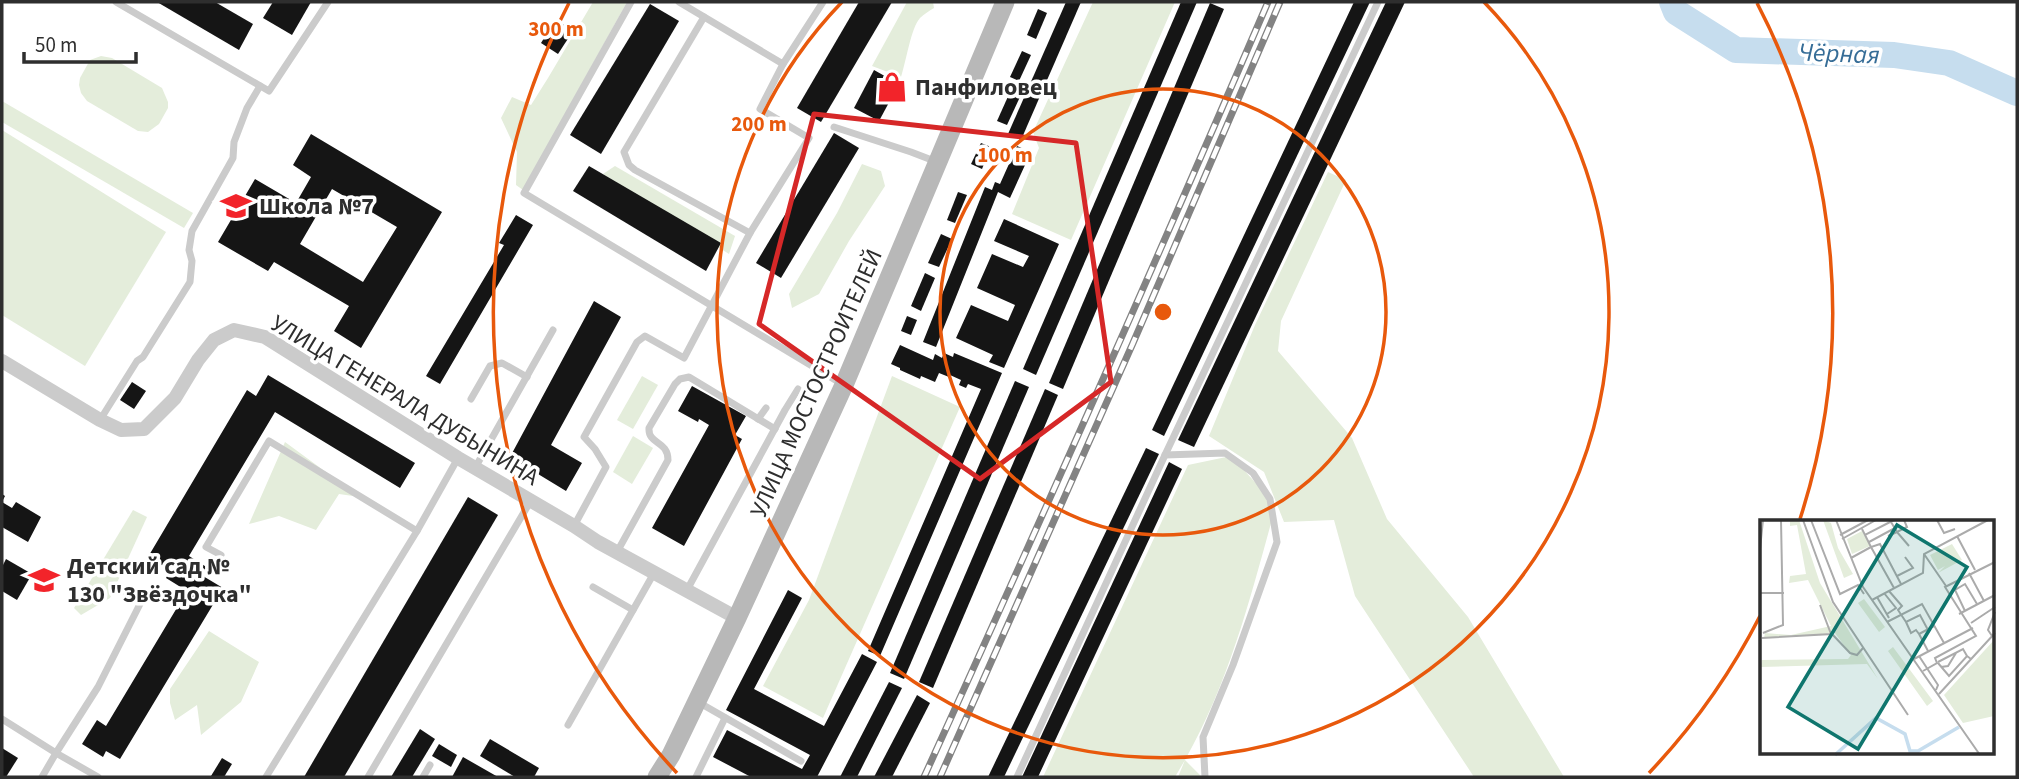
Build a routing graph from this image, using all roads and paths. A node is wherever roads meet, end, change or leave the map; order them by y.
1 (116, 2) edge
2 (328, 2) edge
3 (631, 2) edge
4 (679, 2) edge
5 (823, 2) edge
6 (1005, 2) edge
7 (1378, 2) edge
8 (704, 17) junction
9 (783, 64) junction
10 (260, 86) junction
11 (834, 127) dead end
12 (937, 163) junction
13 (750, 233) junction
14 (711, 306) junction
15 (553, 330) dead end
16 (2, 361) edge
17 (527, 377) junction
18 (844, 385) junction
19 (798, 388) dead end
20 (471, 399) dead end
21 (766, 408) dead end
22 (758, 419) junction
23 (100, 420) junction
24 (775, 429) junction
25 (1165, 455) junction
26 (457, 458) junction
27 (475, 469) junction
28 (530, 502) junction
29 (574, 526) junction
30 (417, 531) junction
31 (617, 553) junction
32 (220, 555) dead end
33 (654, 573) junction
34 (111, 585) dead end
35 (593, 587) dead end
36 (687, 591) junction
37 (633, 610) junction
38 (737, 618) junction
39 (697, 702) junction
40 (725, 718) junction
41 (2, 719) edge
42 (568, 725) dead end
43 (56, 753) junction
44 (801, 761) dead end
45 (430, 765) dead end
46 (42, 777) edge
47 (98, 777) edge
48 (266, 777) edge
49 (368, 777) edge
50 (423, 777) edge
51 (657, 777) edge
52 (696, 777) edge
53 (1017, 777) edge
54 (1205, 777) edge

1 - 10 lane
2 - 10 lane
3 - 14 lane
4 - 8 lane
5 - 9 lane
6 - 12 main road, УЛИЦА МОСТОСТРОИТЕЛЕЙ
7 - 25 lane
8 - 9 lane
8 - 13 lane
9 - 13 lane
10 - 23 lane
11 - 12 lane
12 - 18 main road, УЛИЦА МОСТОСТРОИТЕЛЕЙ
13 - 14 lane
14 - 18 lane
14 - 29 lane
15 - 17 lane
16 - 23 street, УЛИЦА ГЕНЕРАЛА ДУБЫНИНА
17 - 20 lane
17 - 27 lane
18 - 38 main road, УЛИЦА МОСТОСТРОИТЕЛЕЙ
19 - 24 lane
21 - 22 lane
22 - 24 lane
22 - 31 lane
23 - 26 street, УЛИЦА ГЕНЕРАЛА ДУБЫНИНА
24 - 36 lane
25 - 53 lane
25 - 54 lane
26 - 27 street, УЛИЦА ГЕНЕРАЛА ДУБЫНИНА
26 - 30 lane
27 - 28 street, УЛИЦА ГЕНЕРАЛА ДУБЫНИНА
28 - 29 street, УЛИЦА ГЕНЕРАЛА ДУБЫНИНА
28 - 49 lane
29 - 31 street, УЛИЦА ГЕНЕРАЛА ДУБЫНИНА
30 - 32 lane
30 - 48 lane
31 - 33 street, УЛИЦА ГЕНЕРАЛА ДУБЫНИНА
33 - 36 street, УЛИЦА ГЕНЕРАЛА ДУБЫНИНА
33 - 37 lane
34 - 43 lane
35 - 37 lane
36 - 38 street, УЛИЦА ГЕНЕРАЛА ДУБЫНИНА
37 - 42 lane
38 - 39 main road, УЛИЦА МОСТОСТРОИТЕЛЕЙ
39 - 40 lane
39 - 51 main road, УЛИЦА МОСТОСТРОИТЕЛЕЙ
40 - 44 lane
40 - 52 lane
41 - 43 lane
43 - 46 lane
43 - 47 lane
45 - 50 lane

